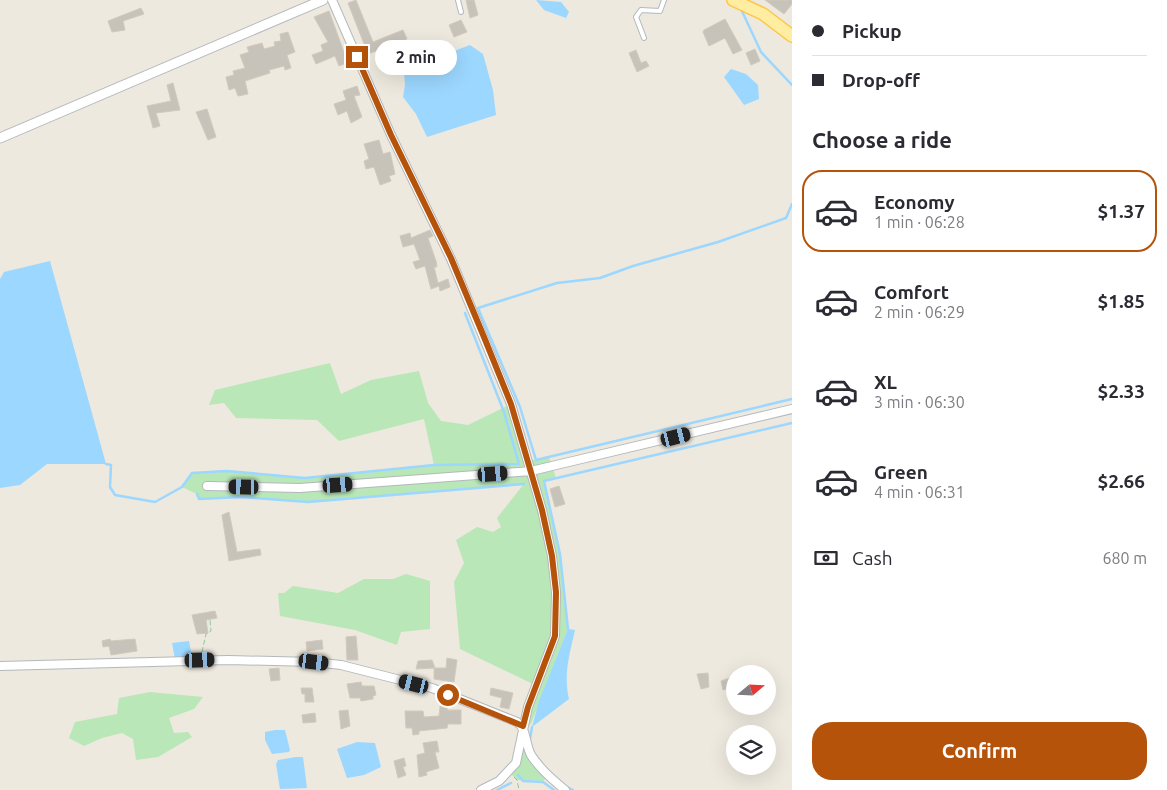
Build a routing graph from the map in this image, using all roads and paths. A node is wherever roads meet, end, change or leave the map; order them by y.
1 (323, 0) edge
2 (332, 0) edge
3 (458, 0) edge
4 (664, 0) edge
5 (733, 0) edge
6 (461, 12) dead end
7 (792, 36) edge
8 (644, 38) dead end
9 (0, 138) edge
10 (792, 410) edge
11 (531, 471) junction
12 (207, 486) dead end
13 (210, 620) dead end
14 (200, 660) junction
15 (0, 666) edge
16 (523, 726) junction
17 (510, 773) junction
18 (481, 790) edge
19 (519, 790) edge
20 (565, 790) edge

1 - 9 street
2 - 11 street
3 - 6 lane
4 - 8 lane
5 - 7 main road
10 - 11 street
11 - 12 street
11 - 16 street
13 - 14 path
14 - 15 street
14 - 16 street
16 - 17 street
16 - 20 street
17 - 18 street
17 - 19 path

